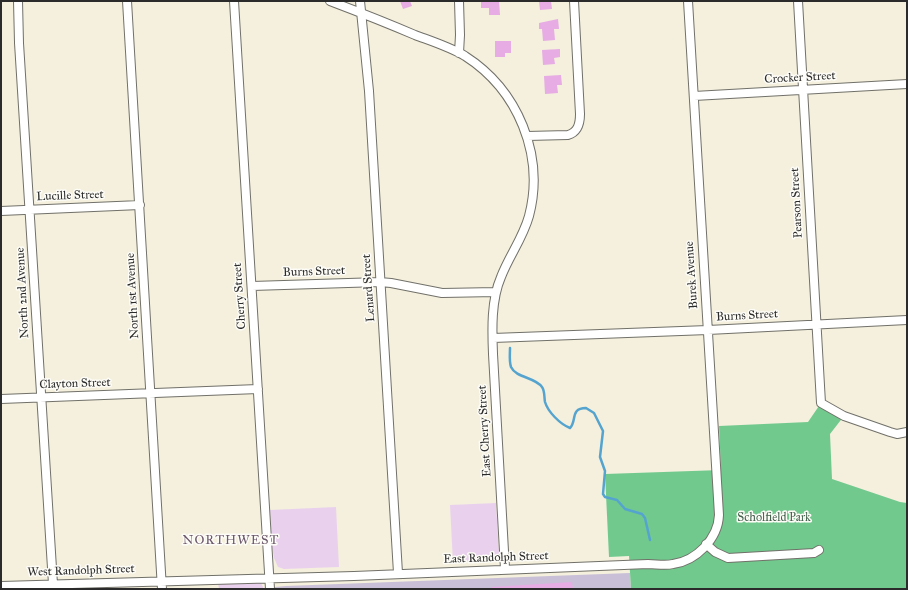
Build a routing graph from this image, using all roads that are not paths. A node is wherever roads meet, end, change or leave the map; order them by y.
1 (18, 1) edge
2 (127, 1) edge
3 (234, 1) edge
4 (330, 1) edge
5 (360, 1) edge
6 (459, 1) edge
7 (574, 1) edge
8 (688, 1) edge
9 (798, 1) edge
10 (360, 13) junction
11 (459, 53) junction
12 (907, 84) edge
13 (803, 90) junction
14 (694, 96) junction
15 (527, 136) junction
16 (140, 205) junction
17 (30, 209) junction
18 (1, 211) edge
19 (380, 282) junction
20 (252, 286) junction
21 (496, 292) junction
22 (907, 320) edge
23 (816, 324) junction
24 (708, 330) junction
25 (493, 338) junction
26 (258, 389) junction
27 (150, 393) junction
28 (42, 397) junction
29 (1, 399) edge
30 (907, 432) edge
31 (706, 544) junction
32 (819, 550) dead end
33 (505, 569) junction
34 (398, 573) junction
35 (269, 577) junction
36 (54, 584) junction
37 (162, 585) edge
38 (1, 586) edge
39 (270, 589) edge

1 - 17 street, North 2nd Avenue
2 - 16 street, North 1st Avenue
3 - 20 street, Cherry Street
4 - 10 street, East Cherry Street
5 - 10 street, Lenard Street
6 - 11 street
7 - 15 street
8 - 14 street, Burek Avenue
9 - 13 street, Pearson Street
10 - 11 street, East Cherry Street
10 - 19 street, Lenard Street
11 - 15 street, East Cherry Street
12 - 13 street, Crocker Street
13 - 14 street, Crocker Street
13 - 23 street, Pearson Street
14 - 24 street, Burek Avenue
15 - 21 street, East Cherry Street
16 - 17 street, Lucille Street
16 - 27 street, North 1st Avenue
17 - 18 street, Lucille Street
17 - 28 street, North 2nd Avenue
19 - 20 street, Burns Street
19 - 21 street, Burns Street
19 - 34 street, Lenard Street
20 - 26 street, Cherry Street
21 - 25 street, East Cherry Street
22 - 23 street, Burns Street
23 - 24 street, Burns Street
23 - 30 street, Pearson Street
24 - 25 street, Burns Street
24 - 31 street, Burek Avenue
25 - 33 street, East Cherry Street
26 - 27 street, Clayton Street
26 - 35 street, Cherry Street
27 - 28 street, Clayton Street
27 - 37 street, North 1st Avenue
28 - 29 street, Clayton Street
28 - 36 street, North 2nd Avenue
31 - 32 street
31 - 33 street, East Randolph Street
33 - 34 street, East Randolph Street
34 - 35 street, East Randolph Street
35 - 37 street, East Randolph Street
35 - 39 street, Cherry Street
36 - 37 street, West Randolph Street
36 - 38 street, West Randolph Street

